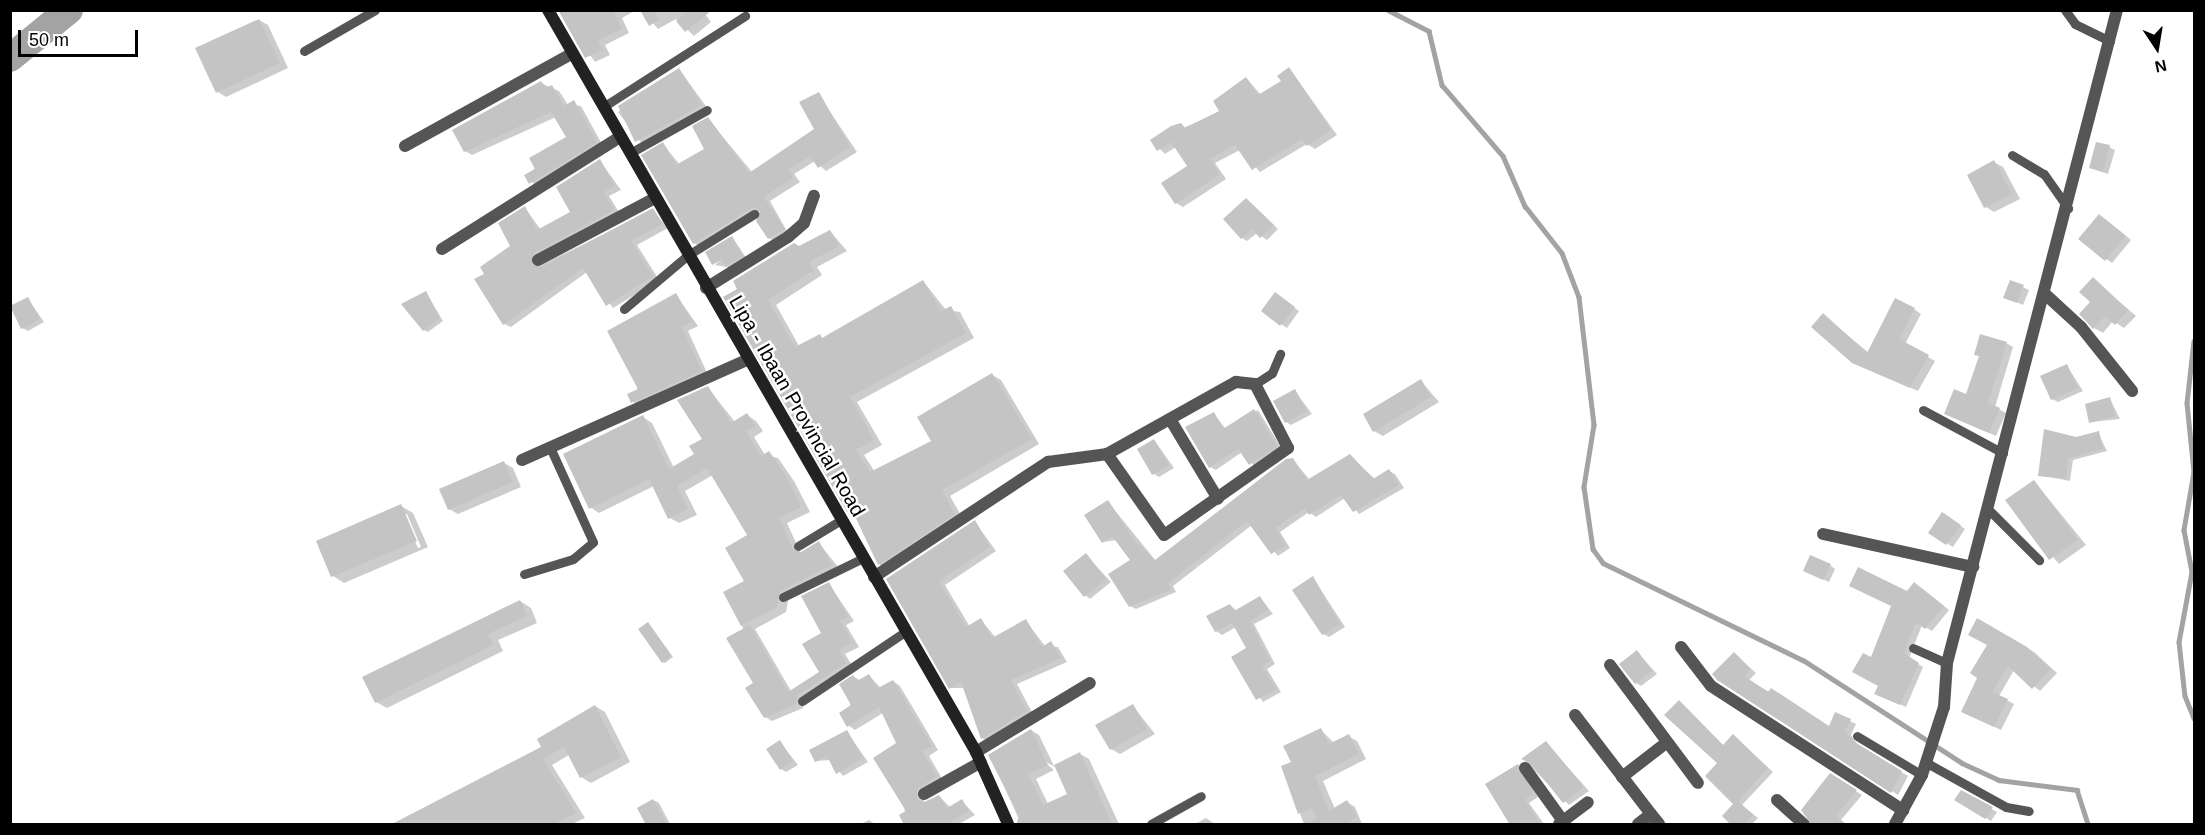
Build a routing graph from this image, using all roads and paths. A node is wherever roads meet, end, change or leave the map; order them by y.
1 (375, 10) edge
2 (548, 10) edge
3 (2066, 10) edge
4 (2117, 10) edge
5 (745, 16) dead end
6 (2110, 41) junction
7 (304, 51) dead end
8 (572, 54) junction
9 (603, 107) junction
10 (707, 110) dead end
11 (620, 137) junction
12 (405, 146) dead end
13 (630, 153) junction
14 (2012, 156) dead end
15 (814, 196) dead end
16 (655, 198) junction
17 (2068, 208) junction
18 (754, 214) dead end
19 (442, 249) dead end
20 (688, 255) junction
21 (538, 260) dead end
22 (706, 288) junction
23 (2045, 294) junction
24 (624, 309) dead end
25 (1280, 354) dead end
26 (747, 360) junction
27 (1255, 384) junction
28 (2132, 391) dead end
29 (1923, 410) dead end
30 (1170, 419) junction
31 (550, 447) junction
32 (2003, 453) junction
33 (1107, 454) junction
34 (522, 460) dead end
35 (1218, 499) junction
36 (1989, 510) junction
37 (841, 520) junction
38 (1823, 534) dead end
39 (798, 546) dead end
40 (863, 558) junction
41 (2039, 560) dead end
42 (1973, 567) junction
43 (524, 574) dead end
44 (874, 577) junction
45 (783, 597) dead end
46 (906, 631) junction
47 (1681, 647) dead end
48 (1913, 648) dead end
49 (1947, 663) junction
50 (1610, 665) dead end
51 (1090, 683) dead end
52 (802, 701) dead end
53 (1575, 715) dead end
54 (1857, 736) dead end
55 (1666, 743) junction
56 (978, 757) junction
57 (1928, 758) junction
58 (1525, 768) dead end
59 (1922, 775) junction
60 (1622, 777) junction
61 (1698, 783) dead end
62 (924, 794) dead end
63 (1201, 796) dead end
64 (1777, 800) dead end
65 (1588, 802) dead end
66 (1903, 810) junction
67 (2029, 811) dead end
68 (1651, 814) junction
69 (1561, 823) edge
70 (1008, 825) edge
71 (1151, 825) edge
72 (1638, 825) edge
73 (1659, 825) edge
74 (1804, 825) edge
75 (1894, 825) edge

1 - 7 lane
2 - 8 main road, Lipa - Ibaan Provincial Road
3 - 6 lane
4 - 6 street
5 - 9 lane
6 - 17 street
8 - 9 main road, Lipa - Ibaan Provincial Road
8 - 12 street
9 - 11 main road, Lipa - Ibaan Provincial Road
10 - 13 lane
11 - 13 main road, Lipa - Ibaan Provincial Road
11 - 19 street
13 - 16 main road, Lipa - Ibaan Provincial Road
14 - 17 lane
15 - 22 street
16 - 20 main road, Lipa - Ibaan Provincial Road
16 - 21 street
17 - 23 street
18 - 20 lane
20 - 22 main road, Lipa - Ibaan Provincial Road
20 - 24 lane
22 - 26 main road, Lipa - Ibaan Provincial Road
23 - 28 street
23 - 32 street
25 - 27 lane
26 - 31 street
26 - 37 main road, Lipa - Ibaan Provincial Road
27 - 30 street
27 - 35 street
29 - 32 lane
30 - 33 street
30 - 35 street
31 - 34 street
31 - 43 lane
32 - 36 street
33 - 35 street
33 - 44 street
36 - 41 lane
36 - 42 street
37 - 39 lane
37 - 40 main road, Lipa - Ibaan Provincial Road
38 - 42 street
40 - 44 main road, Lipa - Ibaan Provincial Road
40 - 45 lane
42 - 49 street
44 - 46 main road, Lipa - Ibaan Provincial Road
46 - 52 lane
46 - 56 main road, Lipa - Ibaan Provincial Road
47 - 66 street
48 - 49 lane
49 - 57 street
50 - 55 street
51 - 56 street
53 - 60 street
54 - 59 lane
55 - 60 street
55 - 61 street
56 - 62 street
56 - 70 main road, Lipa - Ibaan Provincial Road
57 - 59 street
57 - 67 lane
58 - 69 street
59 - 66 street
60 - 68 street
63 - 71 lane
64 - 74 street
65 - 69 street
66 - 75 street
68 - 72 street
68 - 73 street

